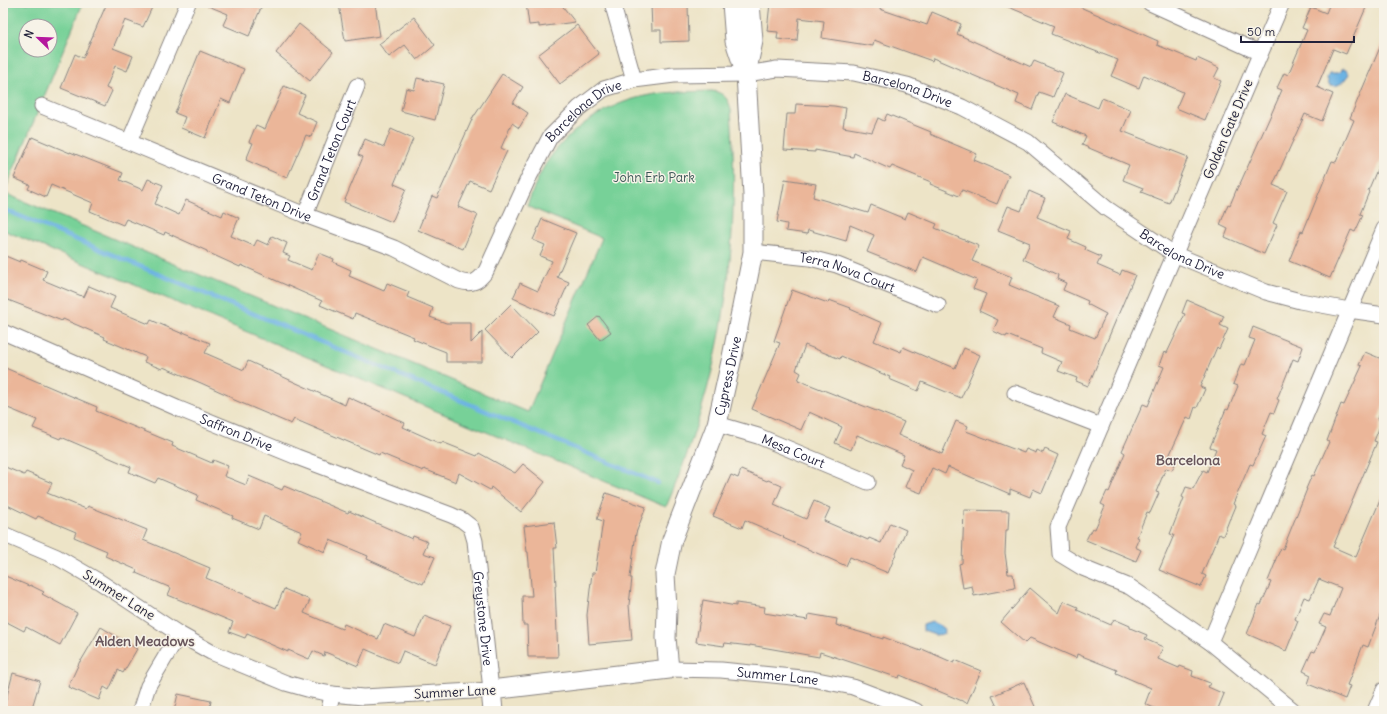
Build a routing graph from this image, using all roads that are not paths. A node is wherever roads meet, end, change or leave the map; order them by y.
1 (188, 3) edge
2 (614, 3) edge
3 (732, 3) edge
4 (750, 3) edge
5 (1150, 3) edge
6 (1282, 3) edge
7 (1260, 53) junction
8 (746, 74) junction
9 (634, 80) junction
10 (357, 86) dead end
11 (42, 106) dead end
12 (128, 142) junction
13 (304, 214) junction
14 (1384, 229) edge
15 (752, 252) junction
16 (1174, 254) junction
17 (481, 278) joint
18 (938, 305) dead end
19 (1349, 310) junction
20 (1384, 315) edge
21 (3, 332) edge
22 (1015, 393) dead end
23 (717, 424) junction
24 (1100, 426) junction
25 (868, 482) dead end
26 (471, 527) joint
27 (3, 534) edge
28 (179, 634) junction
29 (1210, 642) junction
30 (669, 669) junction
31 (491, 690) junction
32 (1384, 690) edge
33 (332, 694) junction
34 (140, 711) edge
35 (329, 711) edge
36 (493, 711) edge
37 (916, 711) edge
38 (1294, 711) edge
39 (1375, 711) edge

1 - 12 street
2 - 9 street
3 - 8 street, Cypress Drive
4 - 8 street, Cypress Drive
5 - 7 street
6 - 7 street, Golden Gate Drive
7 - 16 street, Golden Gate Drive
8 - 9 street, Barcelona Drive
8 - 15 street, Cypress Drive
8 - 16 street, Barcelona Drive
9 - 17 street, Barcelona Drive
10 - 13 street, Grand Teton Court
11 - 12 street, Grand Teton Drive
12 - 13 street, Grand Teton Drive
13 - 17 street, Grand Teton Drive
14 - 19 street
15 - 18 street, Terra Nova Court
15 - 23 street, Cypress Drive
16 - 19 street, Barcelona Drive
16 - 24 street, Golden Gate Drive
19 - 20 street, Barcelona Drive
19 - 29 street
21 - 26 street, Saffron Drive
22 - 24 street
23 - 25 street, Mesa Court
23 - 30 street, Cypress Drive
24 - 29 street, Golden Gate Drive
26 - 31 street, Greystone Drive
27 - 28 street, Summer Lane
28 - 33 street, Summer Lane
28 - 34 street
29 - 38 street
30 - 31 street, Summer Lane
30 - 37 street, Summer Lane
31 - 33 street, Summer Lane
31 - 36 street, Greystone Drive
32 - 39 street
33 - 35 street

